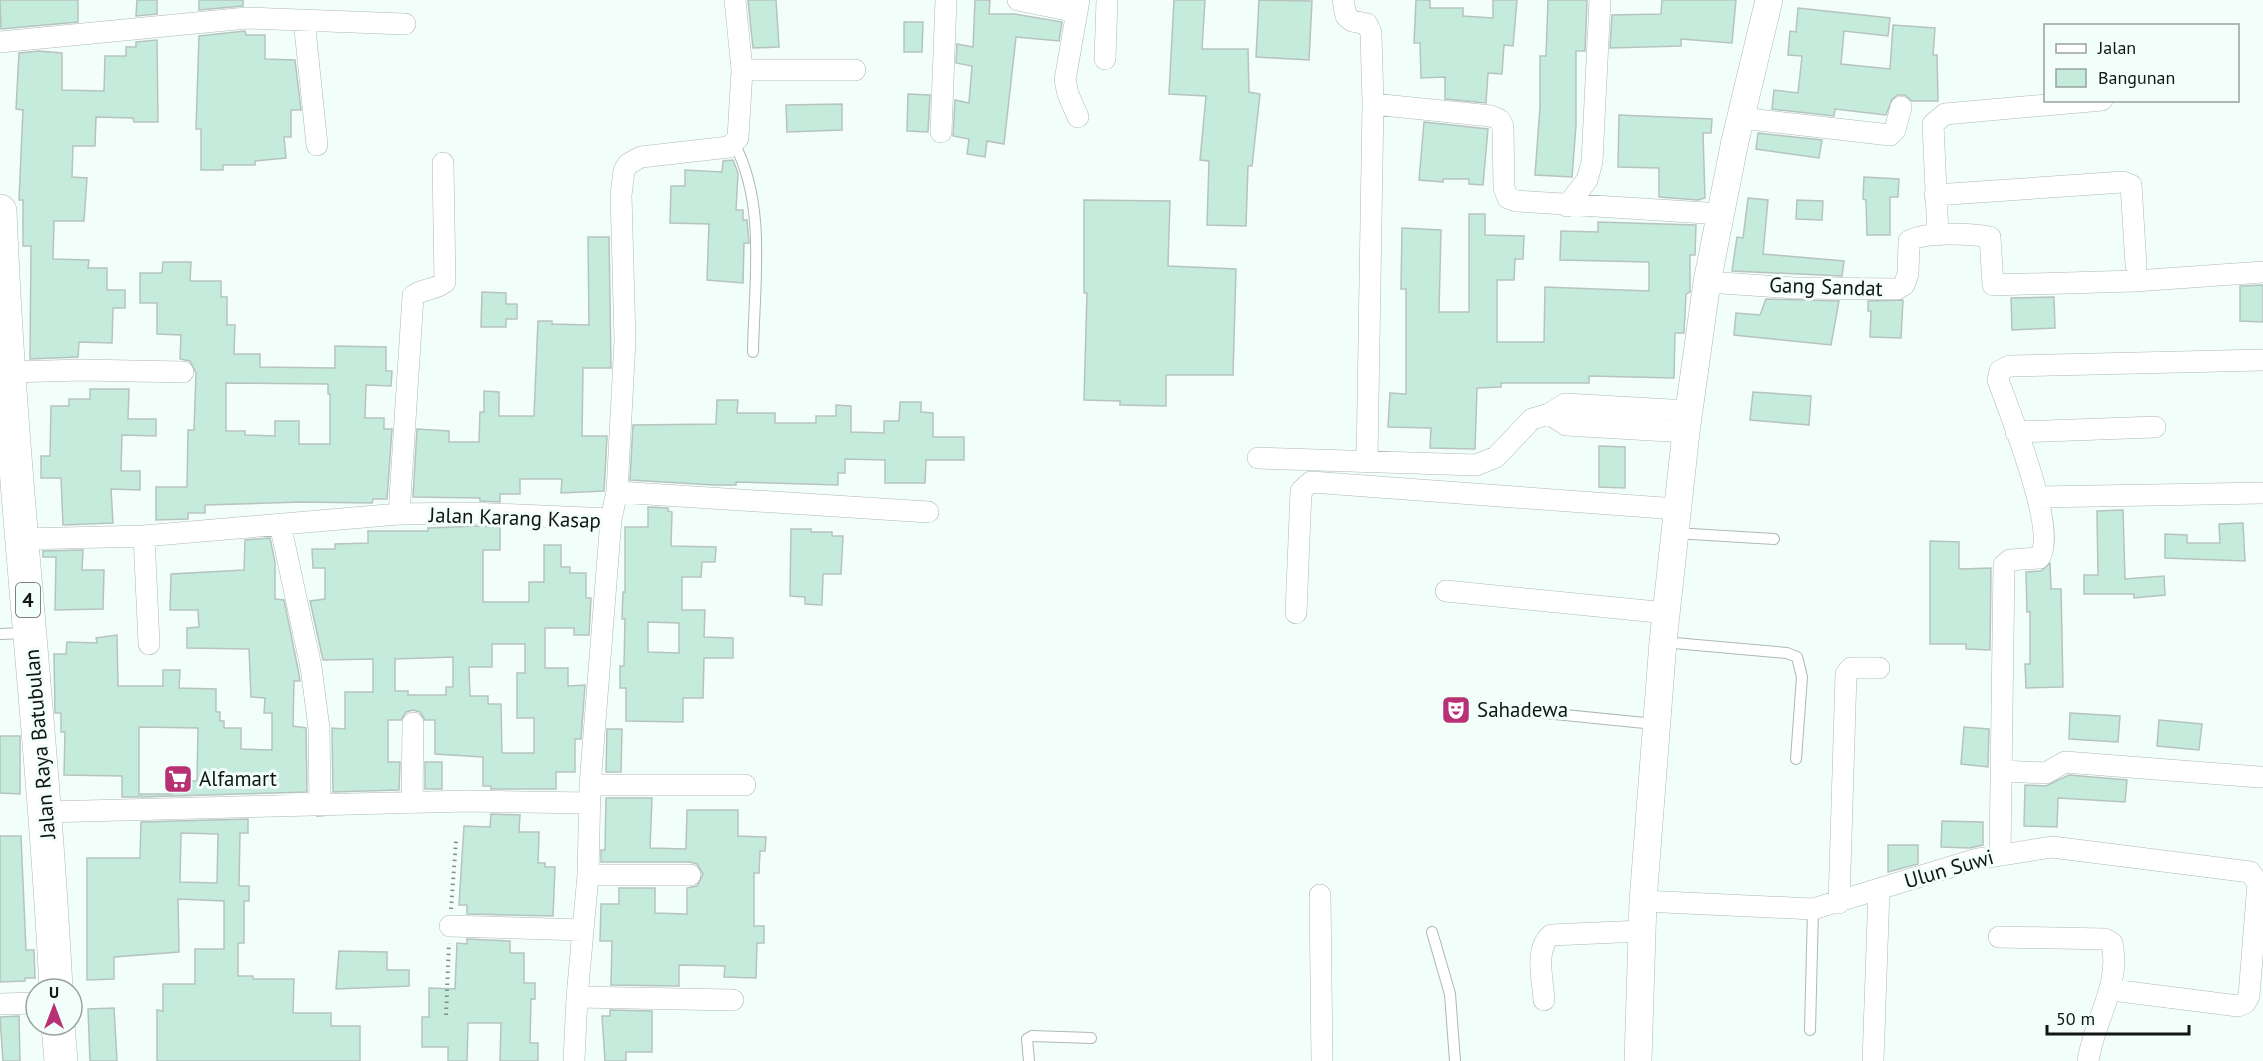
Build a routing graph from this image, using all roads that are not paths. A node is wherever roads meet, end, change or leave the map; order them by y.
1 (735, 0) edge
2 (946, 0) edge
3 (1018, 0) edge
4 (1107, 0) edge
5 (1343, 0) edge
6 (1600, 0) edge
7 (1769, 0) edge
8 (1078, 6) edge
9 (304, 20) junction
10 (405, 24) dead end
11 (0, 42) edge
12 (1105, 59) dead end
13 (742, 70) junction
14 (855, 70) dead end
15 (2080, 102) edge
16 (1373, 104) junction
17 (1901, 107) dead end
18 (1078, 117) dead end
19 (1741, 118) junction
20 (941, 132) dead end
21 (734, 143) junction
22 (317, 145) dead end
23 (443, 163) dead end
24 (1935, 195) junction
25 (1567, 206) junction
26 (0, 211) edge
27 (1722, 214) junction
28 (1938, 235) junction
29 (2136, 265) dead end
30 (2263, 272) edge
31 (1707, 282) junction
32 (753, 352) dead end
33 (7, 360) edge
34 (2263, 360) edge
35 (183, 372) dead end
36 (1688, 421) junction
37 (2155, 426) dead end
38 (2016, 432) junction
39 (1258, 458) dead end
40 (1367, 460) junction
41 (617, 492) junction
42 (2263, 493) edge
43 (2039, 497) junction
44 (928, 512) dead end
45 (399, 514) junction
46 (611, 519) junction
47 (1676, 521) junction
48 (280, 524) junction
49 (144, 536) junction
50 (12, 539) edge
51 (1774, 539) dead end
52 (1446, 591) dead end
53 (1296, 613) dead end
54 (1667, 613) junction
55 (15, 634) edge
56 (1663, 642) junction
57 (149, 644) dead end
58 (1879, 668) dead end
59 (1515, 710) dead end
60 (413, 723) dead end
61 (1657, 724) junction
62 (1796, 759) dead end
63 (2002, 771) junction
64 (2259, 777) dead end
65 (745, 785) dead end
66 (590, 794) junction
67 (412, 803) junction
68 (320, 807) junction
69 (46, 812) junction
70 (2000, 855) junction
71 (588, 875) junction
72 (690, 875) dead end
73 (1879, 890) junction
74 (1320, 895) dead end
75 (1643, 901) junction
76 (1839, 903) junction
77 (1813, 909) junction
78 (450, 926) dead end
79 (583, 930) junction
80 (1642, 931) junction
81 (1432, 932) dead end
82 (1999, 937) dead end
83 (55, 977) edge
84 (2112, 990) junction
85 (577, 997) junction
86 (733, 1000) dead end
87 (1544, 1000) dead end
88 (24, 1003) edge
89 (0, 1004) edge
90 (1810, 1030) dead end
91 (59, 1037) edge
92 (1091, 1038) dead end
93 (61, 1061) edge
94 (574, 1061) edge
95 (1029, 1061) edge
96 (1322, 1061) edge
97 (1455, 1061) edge
98 (1638, 1061) edge
99 (1873, 1061) edge
100 (2088, 1061) edge

1 - 13 street
2 - 20 street
3 - 8 street
4 - 12 street
5 - 16 street
6 - 25 street
7 - 19 street
8 - 18 street
9 - 10 street
9 - 11 street
9 - 22 street
13 - 14 street
13 - 21 street
15 - 24 street
16 - 25 street
16 - 40 street
17 - 19 street
19 - 27 street
21 - 32 lane
21 - 41 street
23 - 45 street
24 - 28 street
24 - 29 street
25 - 27 street
26 - 33 highway, Jalan Raya Batubulan / 4
27 - 31 street
28 - 30 street
28 - 31 street, Gang Sandat
31 - 36 street
33 - 35 street
33 - 50 highway, Jalan Raya Batubulan / 4
34 - 38 street
36 - 40 street
36 - 47 street
37 - 38 street
38 - 43 street
39 - 40 street
41 - 44 street
41 - 46 street
42 - 43 street
43 - 63 street
45 - 46 street, Jalan Karang Kasap
45 - 48 street, Jalan Karang Kasap
46 - 66 street, Jalan Karang Kasap
47 - 51 lane
47 - 53 street
47 - 54 street
48 - 49 street, Jalan Karang Kasap
48 - 68 street
49 - 50 street, Jalan Karang Kasap
49 - 57 street
50 - 55 highway, Jalan Raya Batubulan / 4
52 - 54 street
54 - 56 street
55 - 69 highway, Jalan Raya Batubulan / 4
56 - 61 street
56 - 62 lane
58 - 76 street
59 - 61 lane
60 - 67 street
61 - 75 street
63 - 64 street
63 - 70 street
65 - 66 street
66 - 67 street
66 - 71 street, Jalan Karang Kasap
67 - 68 street
68 - 69 street
69 - 83 highway, Jalan Raya Batubulan / 4
70 - 73 street, Ulun Suwi
70 - 84 street, Ulun Suwi
71 - 72 street
71 - 79 street, Jalan Karang Kasap
73 - 76 street, Ulun Suwi
73 - 99 street
74 - 96 street
75 - 77 street, Ulun Suwi
75 - 80 street
76 - 77 street, Ulun Suwi
77 - 90 lane
78 - 79 street
79 - 85 street, Jalan Karang Kasap
80 - 87 street
80 - 98 street
81 - 97 lane
82 - 84 street
84 - 100 street
85 - 86 street
85 - 94 street, Jalan Karang Kasap
88 - 89 street
91 - 93 highway
92 - 95 lane

